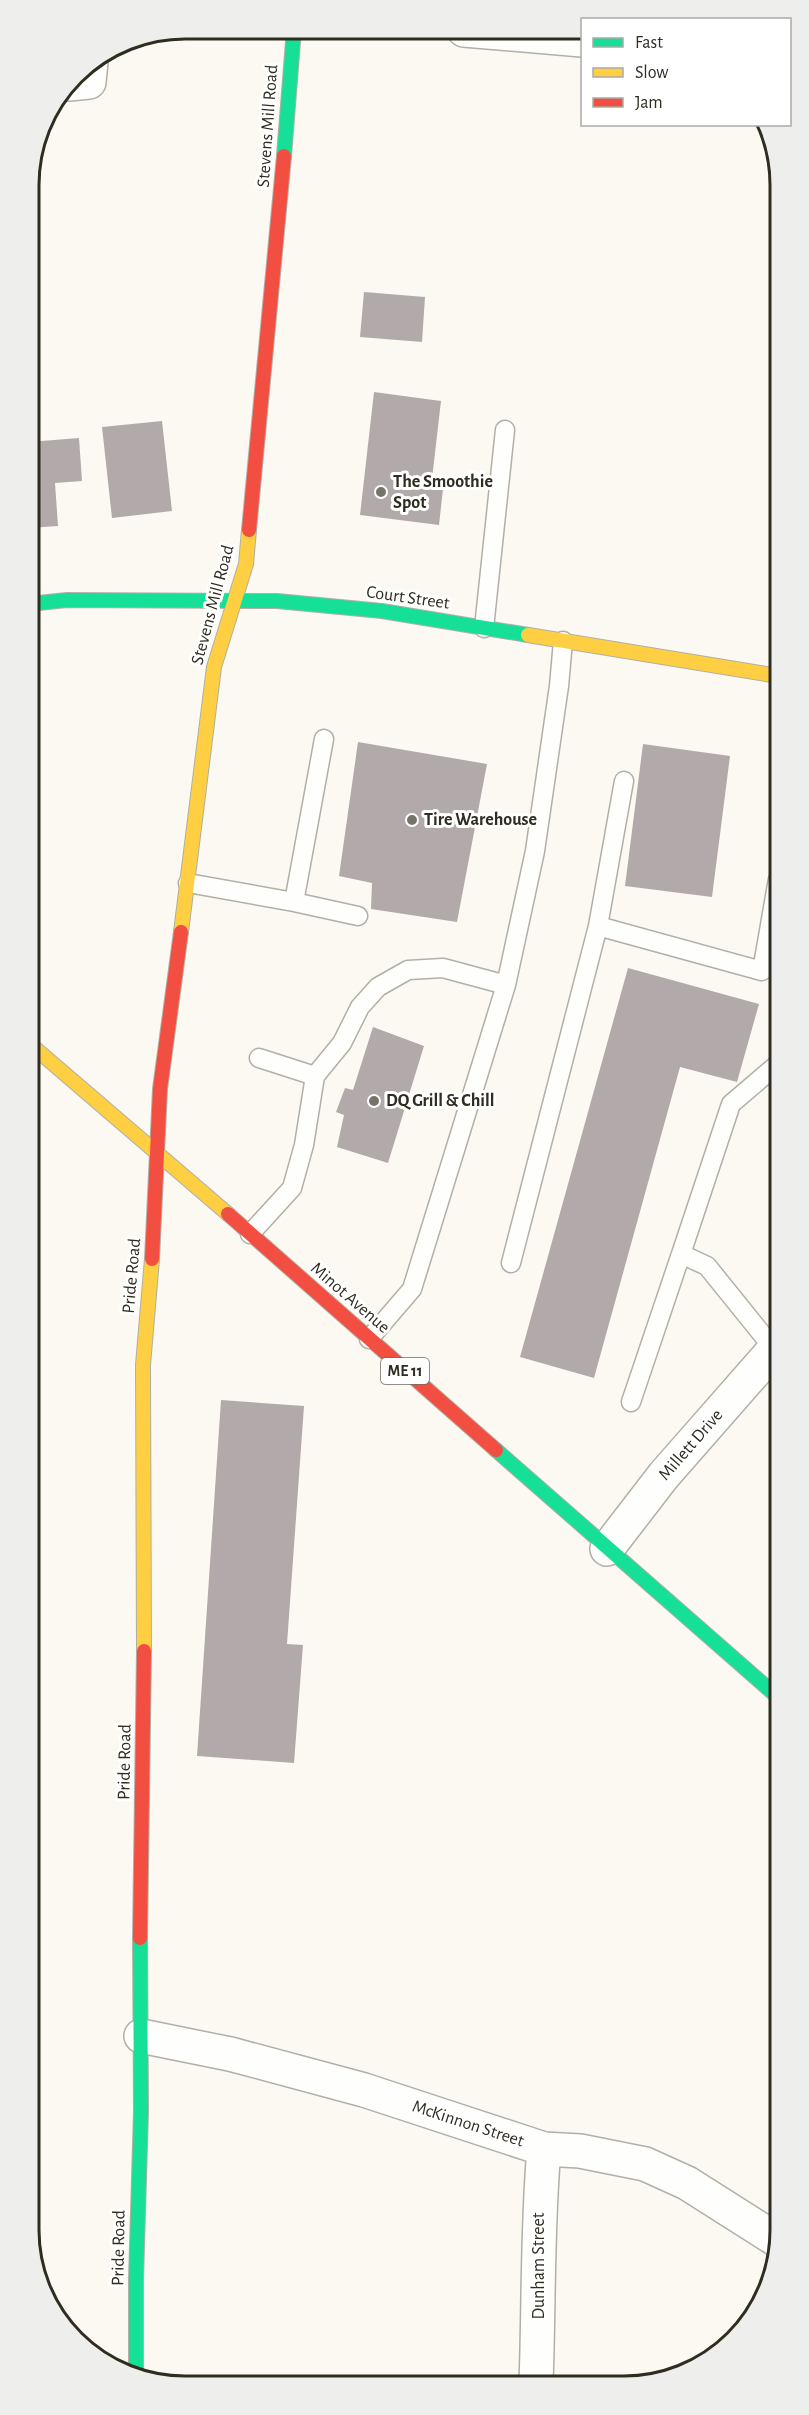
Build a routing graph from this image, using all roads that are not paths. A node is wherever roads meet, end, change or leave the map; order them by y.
1 (293, 39) edge
2 (505, 430) dead end
3 (235, 601) junction
4 (39, 603) edge
5 (484, 628) junction
6 (563, 640) junction
7 (770, 675) edge
8 (324, 739) dead end
9 (624, 781) dead end
10 (188, 883) junction
11 (294, 902) junction
12 (358, 916) dead end
13 (598, 926) junction
14 (770, 973) edge
15 (506, 985) junction
16 (39, 1052) edge
17 (259, 1058) dead end
18 (770, 1071) edge
19 (315, 1076) junction
20 (157, 1152) junction
21 (250, 1234) junction
22 (681, 1254) junction
23 (511, 1263) dead end
24 (369, 1339) junction
25 (770, 1339) edge
26 (770, 1355) edge
27 (632, 1402) dead end
28 (608, 1549) junction
29 (770, 1690) edge
30 (141, 2036) junction
31 (544, 2149) junction
32 (770, 2236) edge
33 (136, 2367) edge
34 (536, 2376) edge

1 - 3 street, Stevens Mill Road
2 - 5 lane
3 - 4 street, Court Street
3 - 5 street, Court Street
3 - 10 street, Stevens Mill Road
5 - 6 street, Court Street
6 - 7 street, Court Street
6 - 15 lane
8 - 11 lane
9 - 13 lane
10 - 11 lane
10 - 20 street, Stevens Mill Road
11 - 12 lane
13 - 14 lane
13 - 23 lane
15 - 19 lane
15 - 24 lane
16 - 20 street, Minot Avenue / ME 11
17 - 19 lane
18 - 22 lane
19 - 21 lane
20 - 21 street, Minot Avenue / ME 11
20 - 30 street, Pride Road
21 - 24 street, Minot Avenue / ME 11
22 - 25 lane
22 - 27 lane
24 - 28 street, Minot Avenue / ME 11
26 - 28 street, Millett Drive
28 - 29 street, Minot Avenue / ME 11
30 - 31 street, McKinnon Street
30 - 33 street, Pride Road
31 - 32 street, McKinnon Street
31 - 34 street, Dunham Street

